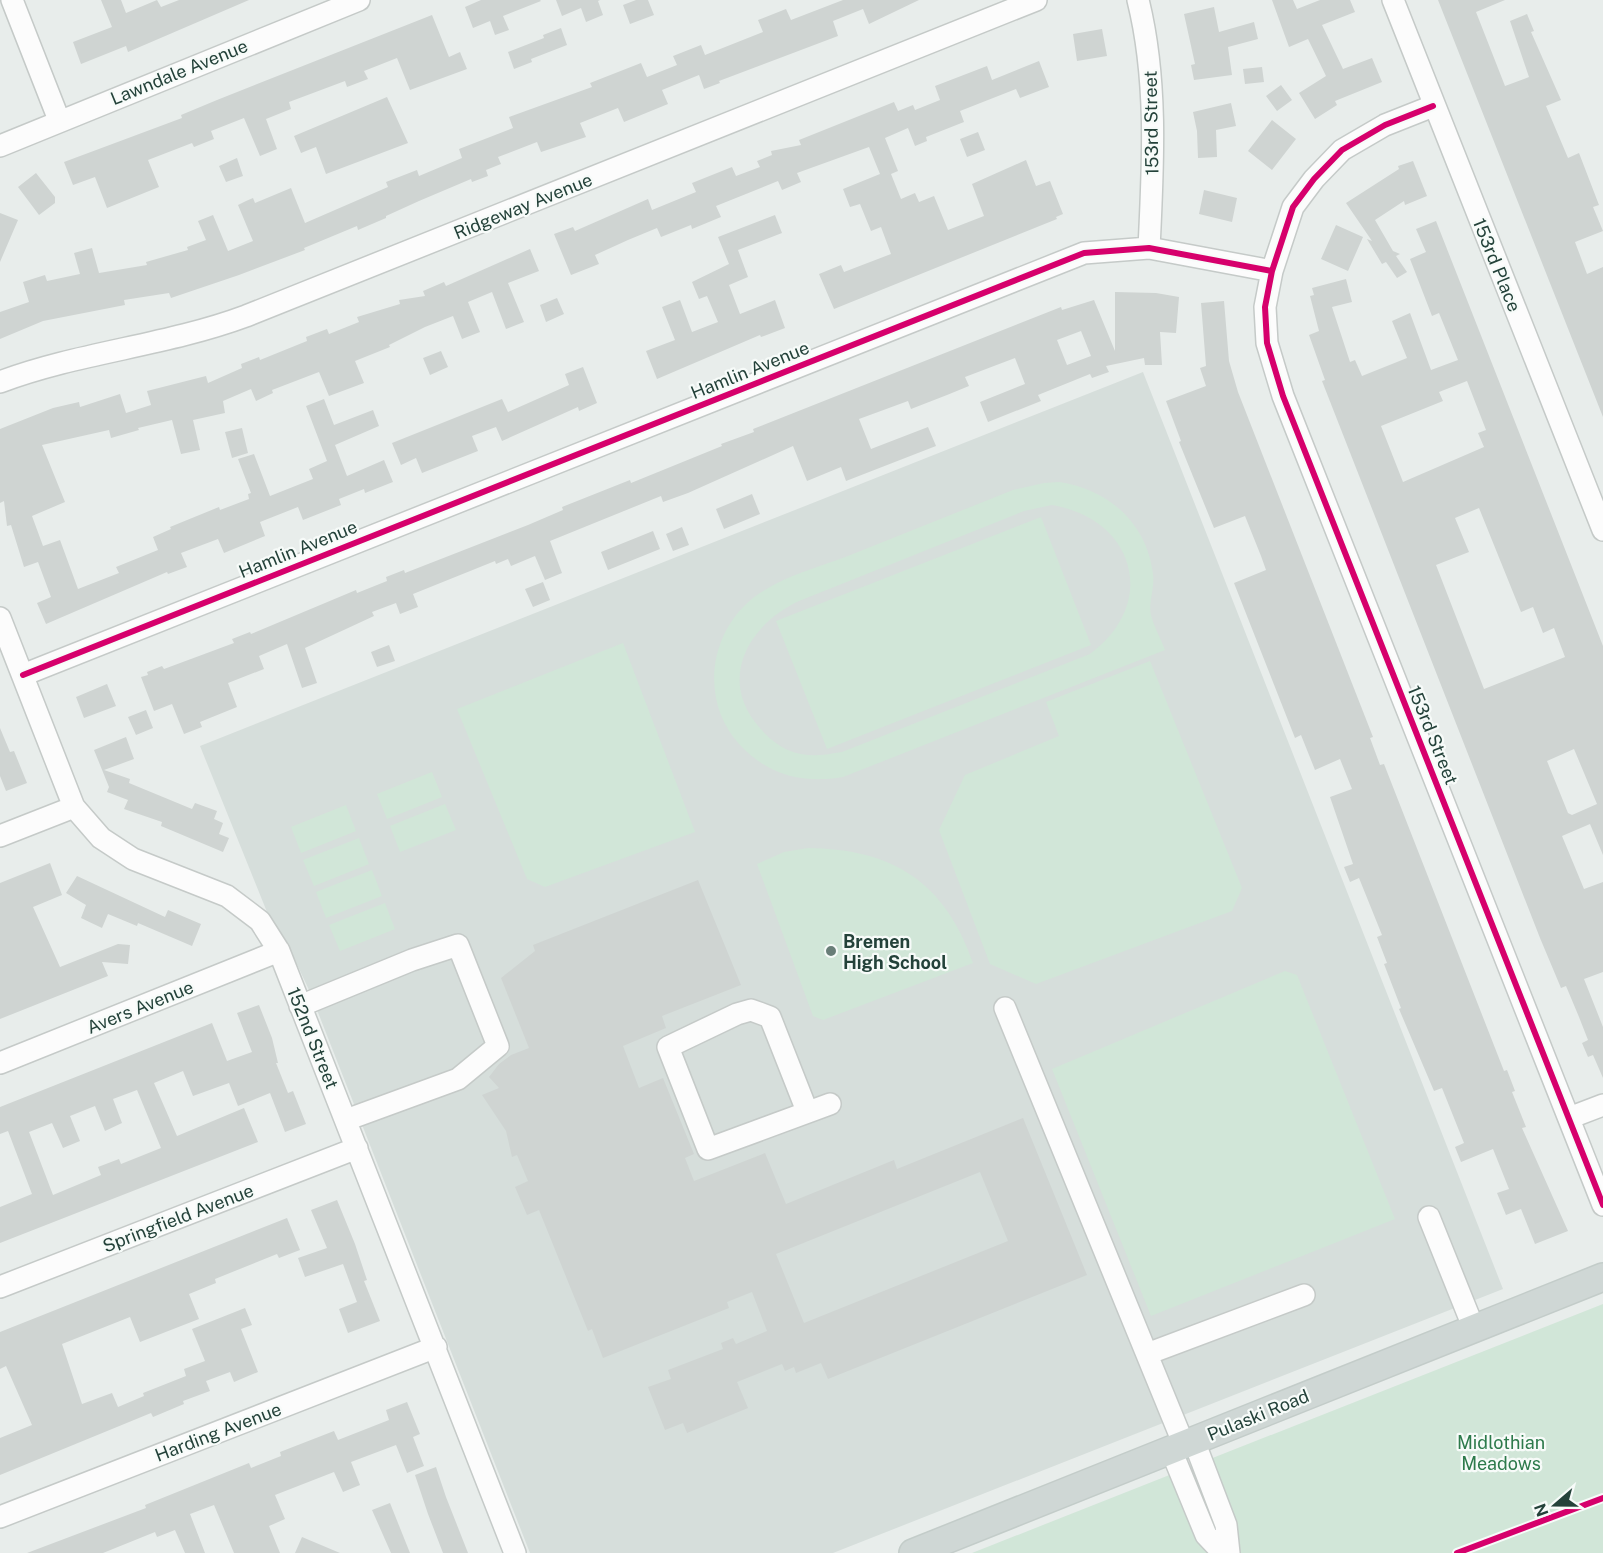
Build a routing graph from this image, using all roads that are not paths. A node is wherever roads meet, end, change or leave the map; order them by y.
1 (12, 0) edge
2 (359, 0) edge
3 (1036, 0) edge
4 (1138, 0) edge
5 (1392, 0) edge
6 (1433, 106) junction
7 (59, 120) junction
8 (0, 146) edge
9 (1149, 248) junction
10 (1272, 271) junction
11 (0, 382) edge
12 (1603, 530) edge
13 (0, 618) edge
14 (23, 675) junction
15 (74, 807) junction
16 (0, 836) edge
17 (279, 951) junction
18 (300, 1005) junction
19 (1005, 1008) dead end
20 (0, 1063) edge
21 (830, 1104) dead end
22 (1603, 1105) edge
23 (807, 1110) junction
24 (1569, 1118) junction
25 (346, 1120) junction
26 (357, 1148) junction
27 (1603, 1205) edge
28 (1429, 1216) dead end
29 (1603, 1277) edge
30 (0, 1287) edge
31 (1304, 1294) dead end
32 (1474, 1329) junction
33 (436, 1347) junction
34 (1147, 1354) junction
35 (1183, 1445) junction
36 (0, 1517) edge
37 (515, 1553) edge
38 (913, 1553) edge
39 (1223, 1553) edge
40 (1229, 1553) edge

1 - 7 street
2 - 7 street, Lawndale Avenue
3 - 11 street, Ridgeway Avenue
4 - 9 street, 153rd Street
5 - 6 street, 153rd Place
6 - 10 street
6 - 12 street, 153rd Place
7 - 8 street, Lawndale Avenue
9 - 10 street, Hamlin Avenue
9 - 14 street, Hamlin Avenue
10 - 24 street, 153rd Street
13 - 14 street, 152nd Street
14 - 15 street, 152nd Street
15 - 16 street
15 - 17 street, 152nd Street
17 - 18 street, 152nd Street
17 - 20 street, Avers Avenue
18 - 25 street, 152nd Street
18 - 25 street
19 - 34 street
21 - 23 street
22 - 24 street
23 - 23 street
24 - 27 street, 153rd Street
25 - 26 street, 152nd Street
26 - 30 street, Springfield Avenue
26 - 33 street, 152nd Street
28 - 32 street
29 - 32 main road, Pulaski Road
31 - 34 street
32 - 35 main road, Pulaski Road
33 - 36 street, Harding Avenue
33 - 37 street, 152nd Street
34 - 35 street
35 - 38 main road, Pulaski Road
35 - 39 street
35 - 40 street

